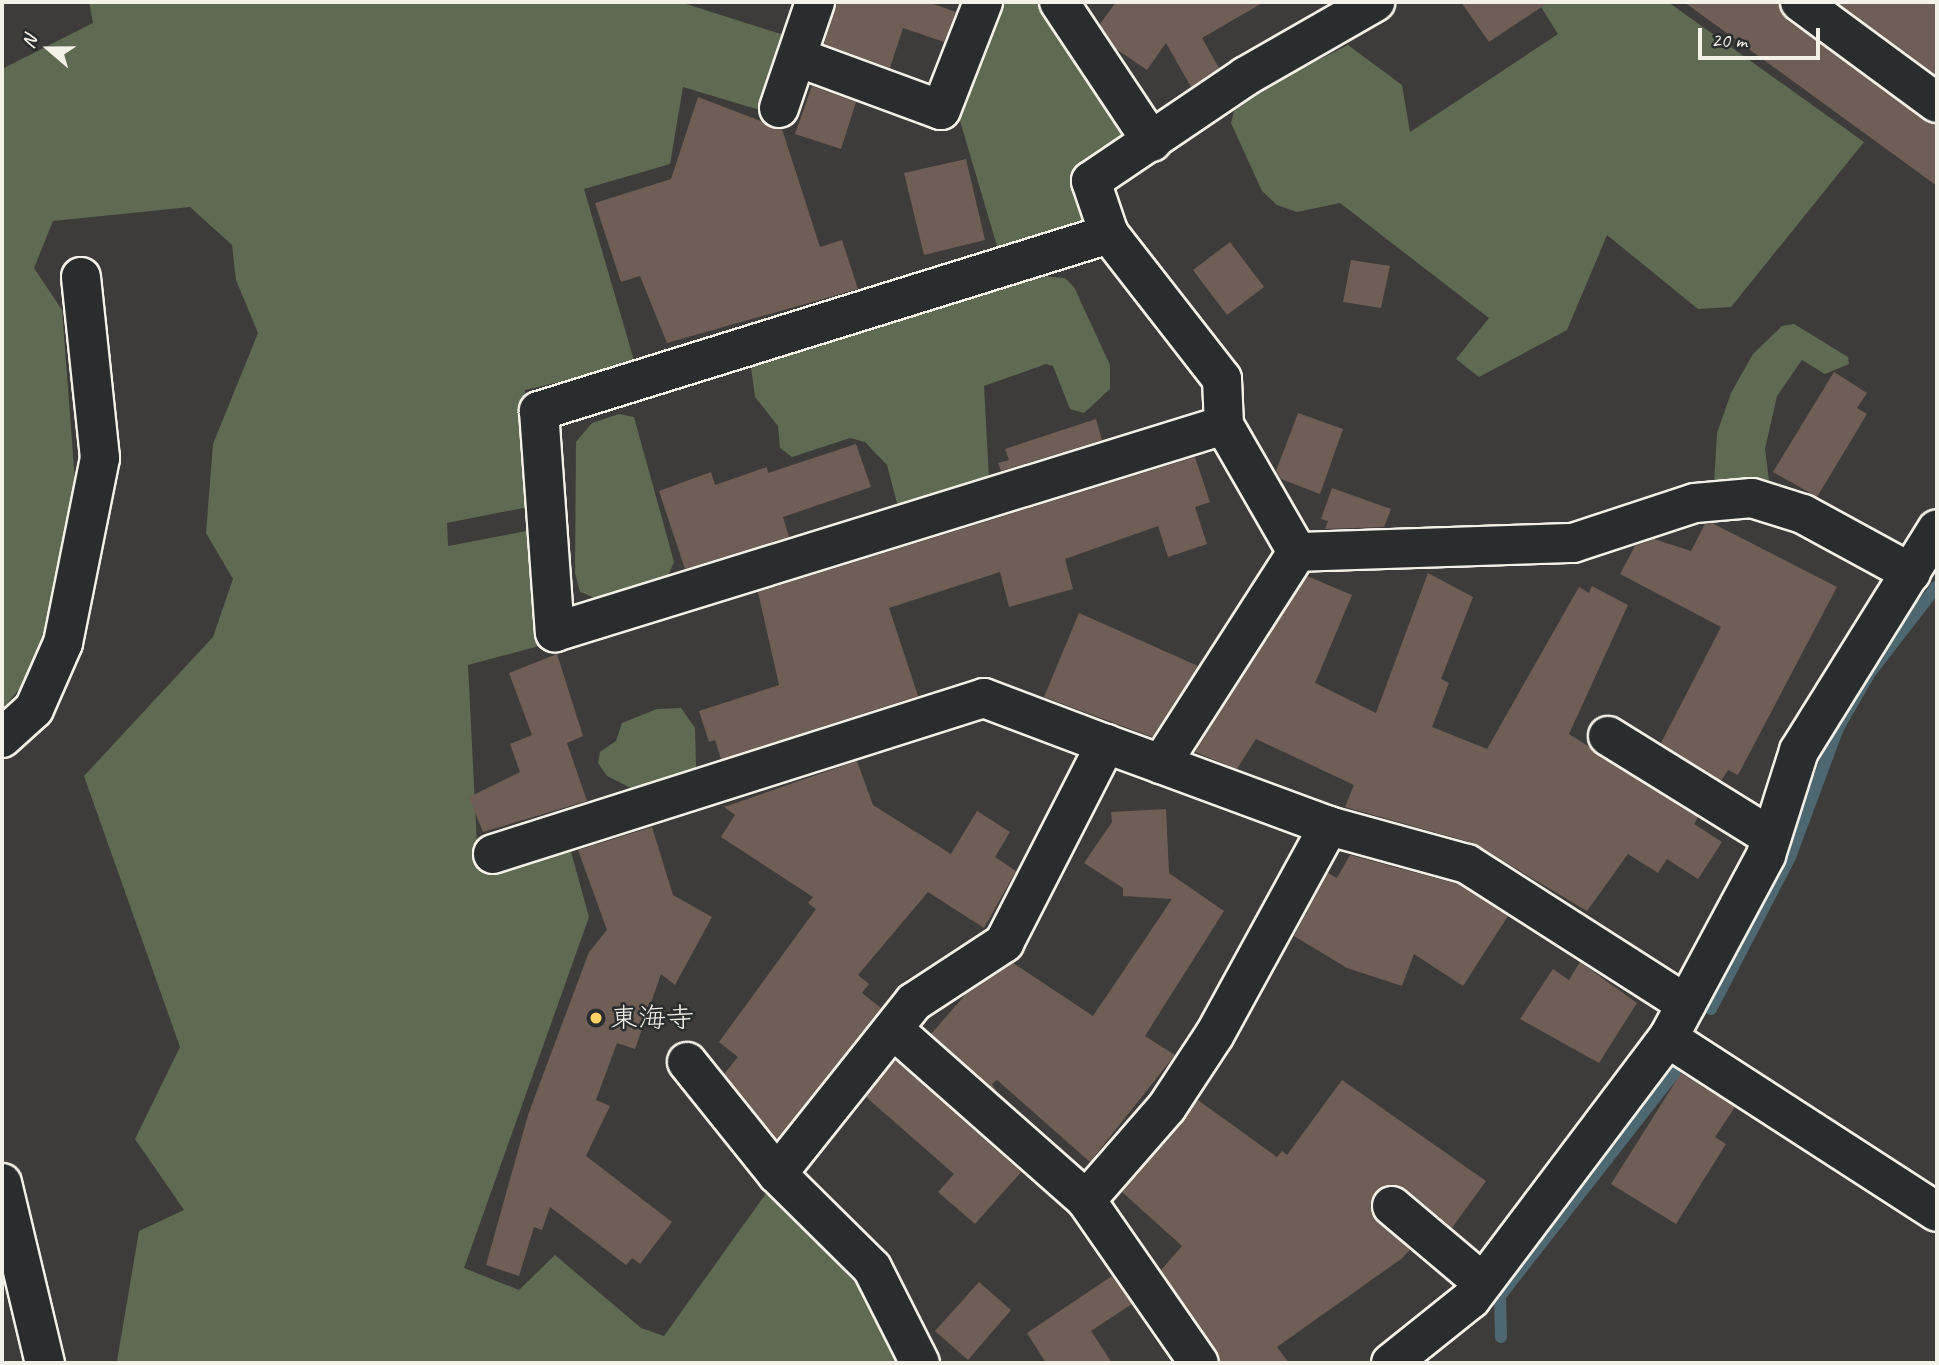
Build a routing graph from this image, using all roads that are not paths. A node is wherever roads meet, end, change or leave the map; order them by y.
1 (815, 2) edge
2 (982, 2) edge
3 (1059, 2) edge
4 (1375, 2) edge
5 (1800, 2) edge
6 (797, 57) junction
7 (1937, 103) edge
8 (779, 108) dead end
9 (1152, 142) junction
10 (1110, 234) junction
11 (81, 277) dead end
12 (1224, 425) junction
13 (1937, 529) edge
14 (1297, 552) junction
15 (1911, 573) junction
16 (1608, 736) dead end
17 (2, 738) edge
18 (1105, 744) junction
19 (1161, 764) junction
20 (1329, 826) junction
21 (1772, 837) junction
22 (493, 854) dead end
23 (1686, 1004) junction
24 (893, 1029) junction
25 (1668, 1038) junction
26 (687, 1062) dead end
27 (777, 1174) junction
28 (2, 1183) edge
29 (1086, 1200) junction
30 (1392, 1206) dead end
31 (1937, 1212) edge
32 (1483, 1283) junction
33 (45, 1363) edge
34 (920, 1363) edge
35 (1199, 1363) edge
36 (1391, 1363) edge

1 - 6 street
2 - 6 street
3 - 9 street
4 - 9 street
5 - 7 street
6 - 8 street
9 - 10 street
10 - 12 street
10 - 12 street
11 - 17 street
12 - 14 street
13 - 15 street
14 - 15 street
14 - 19 street
15 - 21 street
16 - 21 street
18 - 19 street
18 - 22 street
18 - 24 street
19 - 20 street
20 - 23 street
20 - 29 street
21 - 23 street
23 - 25 street
24 - 27 street
24 - 29 street
25 - 31 street
25 - 32 street
26 - 27 street
27 - 34 street
28 - 33 street
29 - 35 street
30 - 32 street
32 - 36 street

